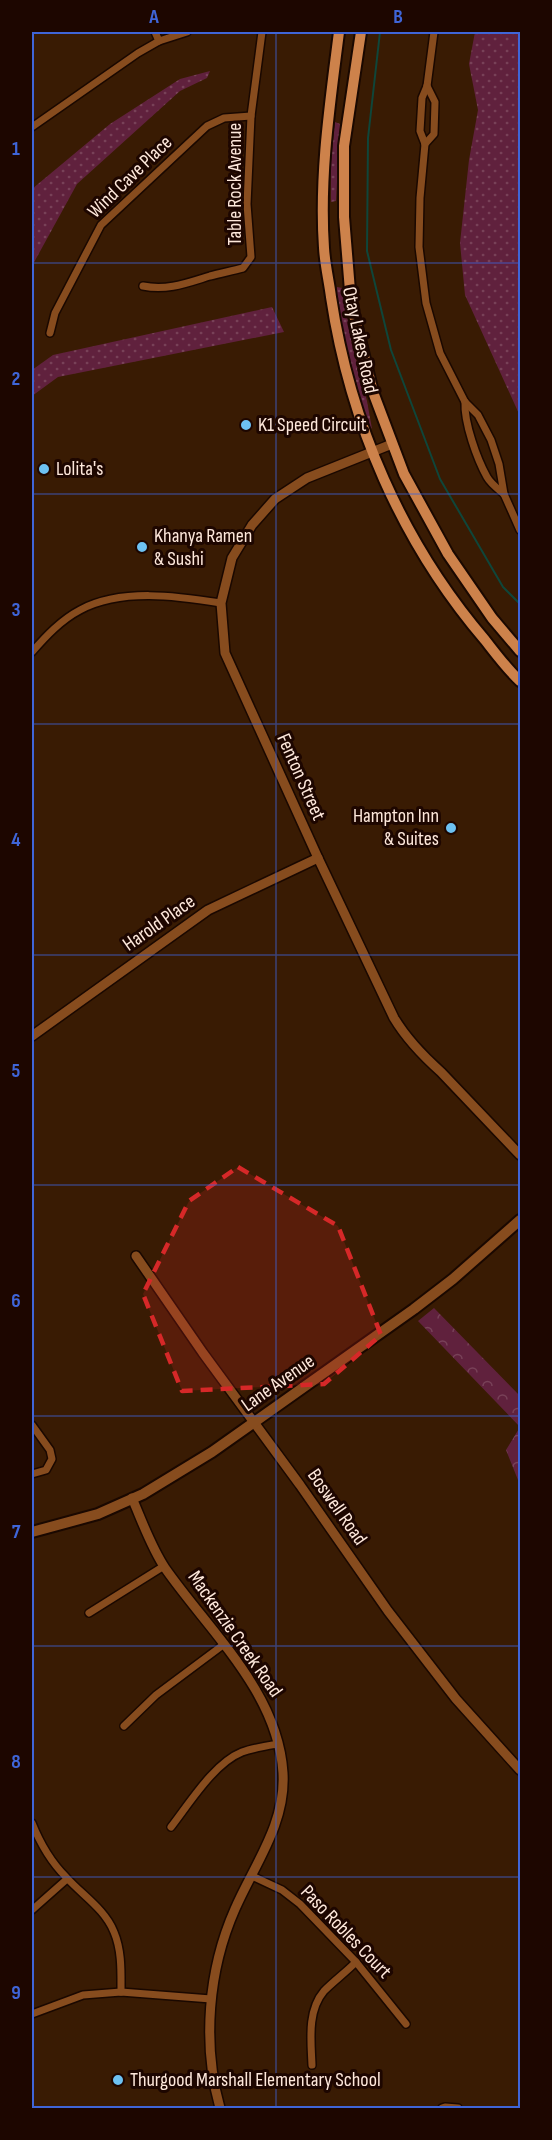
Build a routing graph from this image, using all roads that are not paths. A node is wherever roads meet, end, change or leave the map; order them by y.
1 (155, 32) edge
2 (187, 32) edge
3 (262, 32) edge
4 (339, 32) edge
5 (361, 32) edge
6 (434, 32) edge
7 (159, 41) junction
8 (427, 86) junction
9 (251, 116) junction
10 (32, 127) edge
11 (425, 144) junction
12 (143, 286) dead end
13 (50, 333) dead end
14 (465, 402) junction
15 (392, 444) junction
16 (371, 452) junction
17 (504, 494) junction
18 (509, 504) junction
19 (520, 513) edge
20 (520, 530) edge
21 (221, 603) junction
22 (520, 651) edge
23 (32, 652) edge
24 (520, 681) edge
25 (318, 858) junction
26 (32, 1036) edge
27 (520, 1155) edge
28 (520, 1220) edge
29 (136, 1256) dead end
30 (254, 1423) junction
31 (32, 1425) edge
32 (34, 1473) edge
33 (132, 1498) junction
34 (32, 1532) edge
35 (164, 1566) junction
36 (89, 1613) dead end
37 (223, 1645) junction
38 (124, 1726) dead end
39 (278, 1744) junction
40 (520, 1770) edge
41 (32, 1823) edge
42 (171, 1827) dead end
43 (252, 1876) junction
44 (67, 1879) junction
45 (32, 1910) edge
46 (356, 1962) junction
47 (121, 1992) junction
48 (211, 1998) junction
49 (32, 2014) edge
50 (406, 2024) dead end
51 (312, 2066) dead end
52 (220, 2109) edge
53 (442, 2109) edge
54 (458, 2109) edge

1 - 7 street
2 - 7 street
3 - 9 street, Table Rock Avenue
4 - 16 main road, Otay Lakes Road
5 - 15 main road, Otay Lakes Road
6 - 8 street
7 - 10 street
8 - 11 street
8 - 11 street
9 - 12 street, Table Rock Avenue
9 - 13 street, Wind Cave Place
11 - 14 street
14 - 17 street
14 - 17 street
15 - 16 street, Fenton Street
15 - 22 main road, Otay Lakes Road
16 - 21 street, Fenton Street
16 - 24 main road, Otay Lakes Road
17 - 18 street
18 - 19 street
18 - 20 street
21 - 23 street
21 - 25 street, Fenton Street
25 - 26 street, Harold Place
25 - 27 street, Fenton Street
28 - 30 main road, Lane Avenue
29 - 30 street, Boswell Road
30 - 33 main road, Lane Avenue
30 - 40 street, Boswell Road
31 - 32 street
33 - 34 main road, Lane Avenue
33 - 35 street, Mackenzie Creek Road
35 - 36 street
35 - 37 street, Mackenzie Creek Road
37 - 38 street
37 - 39 street, Mackenzie Creek Road
39 - 42 street
39 - 43 street, Mackenzie Creek Road
41 - 44 street
43 - 46 street, Paso Robles Court
43 - 48 street, Mackenzie Creek Road
44 - 45 street
44 - 47 street
46 - 50 street, Paso Robles Court
46 - 51 street
47 - 48 street
47 - 49 street
48 - 52 street, Mackenzie Creek Road
53 - 54 street

